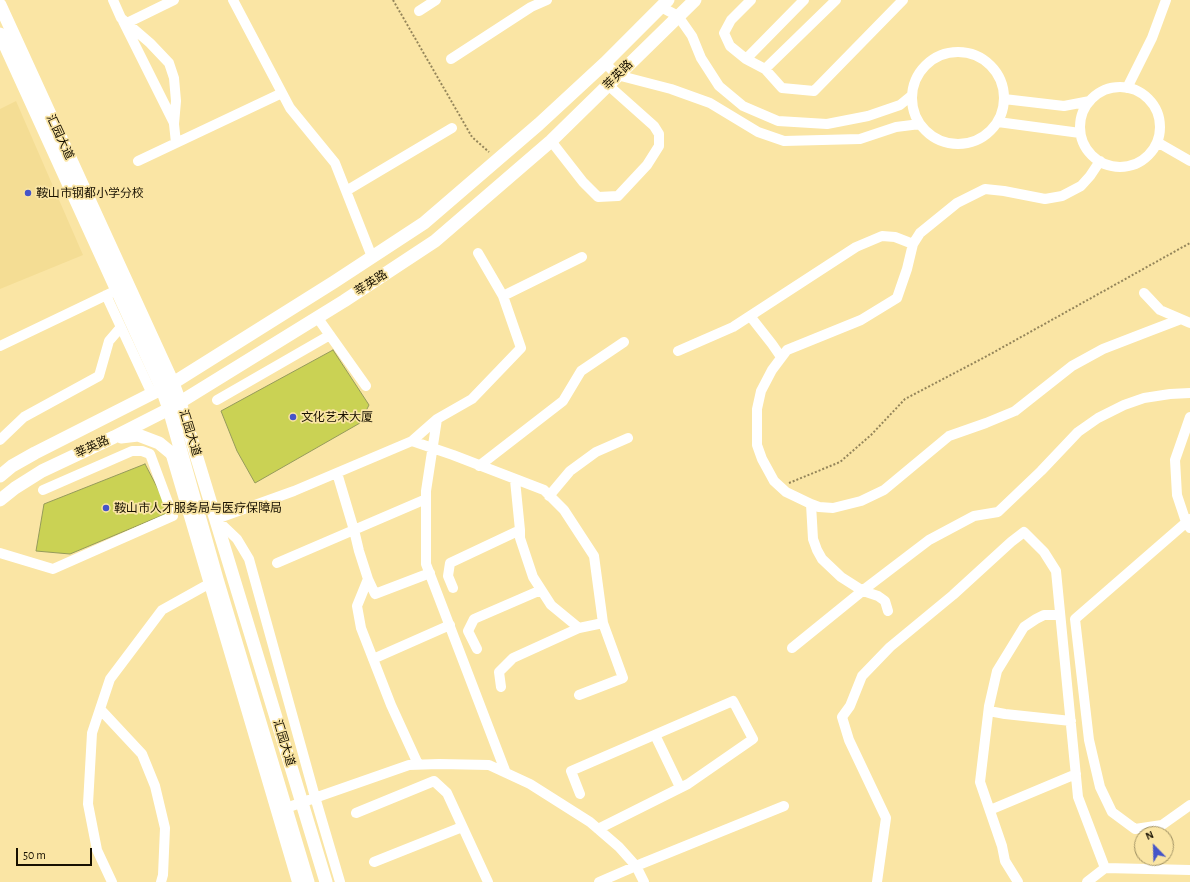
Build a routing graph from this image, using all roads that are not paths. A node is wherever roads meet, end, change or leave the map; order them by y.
1 (113, 0) edge
2 (174, 0) edge
3 (232, 0) edge
4 (436, 0) edge
5 (547, 0) edge
6 (694, 0) edge
7 (751, 0) edge
8 (804, 0) edge
9 (836, 0) edge
10 (903, 0) edge
11 (1166, 0) edge
12 (664, 3) edge
13 (0, 5) edge
14 (419, 11) dead end
15 (678, 16) junction
16 (124, 20) junction
17 (0, 34) edge
18 (451, 59) dead end
19 (746, 59) junction
20 (605, 63) junction
21 (765, 70) junction
22 (617, 75) junction
23 (608, 85) junction
24 (1127, 88) junction
25 (282, 93) junction
26 (911, 96) junction
27 (1004, 99) junction
28 (1090, 101) junction
29 (998, 122) junction
30 (174, 124) junction
31 (920, 124) junction
32 (452, 128) dead end
33 (1080, 133) junction
34 (551, 141) junction
35 (1157, 142) junction
36 (176, 143) junction
37 (138, 161) dead end
38 (1190, 161) edge
39 (1100, 162) junction
40 (346, 192) junction
41 (913, 244) junction
42 (478, 254) dead end
43 (372, 257) junction
44 (582, 257) dead end
45 (111, 292) junction
46 (1144, 293) dead end
47 (503, 296) junction
48 (750, 316) junction
49 (318, 317) junction
50 (1186, 321) edge
51 (121, 327) junction
52 (330, 335) junction
53 (624, 342) dead end
54 (0, 346) edge
55 (678, 350) dead end
56 (781, 357) junction
57 (366, 386) dead end
58 (162, 389) junction
59 (1190, 393) edge
60 (217, 400) dead end
61 (180, 402) junction
62 (169, 409) junction
63 (1190, 417) edge
64 (437, 419) junction
65 (114, 437) junction
66 (628, 438) dead end
67 (0, 440) edge
68 (412, 441) junction
69 (432, 448) junction
70 (170, 452) junction
71 (479, 466) junction
72 (187, 472) junction
73 (337, 473) junction
74 (0, 476) edge
75 (515, 480) junction
76 (0, 484) edge
77 (15, 488) junction
78 (43, 490) dead end
79 (549, 496) junction
80 (426, 499) junction
81 (0, 500) edge
82 (811, 504) junction
83 (216, 519) junction
84 (1189, 523) edge
85 (354, 530) junction
86 (520, 530) junction
87 (0, 553) edge
88 (277, 563) dead end
89 (430, 573) junction
90 (368, 579) junction
91 (213, 581) junction
92 (454, 588) dead end
93 (542, 590) junction
94 (863, 591) junction
95 (888, 611) dead end
96 (1060, 615) junction
97 (603, 623) junction
98 (450, 625) junction
99 (579, 628) junction
100 (792, 648) dead end
101 (476, 649) dead end
102 (373, 659) junction
103 (501, 687) dead end
104 (578, 695) dead end
105 (100, 709) junction
106 (989, 711) junction
107 (1071, 721) junction
108 (655, 735) junction
109 (418, 764) junction
110 (506, 773) junction
111 (1076, 774) junction
112 (680, 788) junction
113 (580, 794) dead end
114 (315, 797) junction
115 (302, 802) junction
116 (1190, 804) edge
117 (784, 806) dead end
118 (286, 808) junction
119 (990, 810) junction
120 (356, 813) dead end
121 (462, 827) junction
122 (598, 829) junction
123 (374, 862) dead end
124 (636, 866) junction
125 (1105, 868) junction
126 (1190, 870) edge
127 (112, 882) edge
128 (161, 882) edge
129 (297, 882) edge
130 (308, 882) edge
131 (326, 882) edge
132 (340, 882) edge
133 (488, 882) edge
134 (599, 882) edge
135 (644, 882) edge
136 (878, 882) edge
137 (1018, 882) edge
138 (1087, 882) edge

1 - 16 street
2 - 16 street
3 - 25 street
4 - 14 street
5 - 18 street
6 - 15 main road, 莘英路
7 - 19 street
8 - 19 street
9 - 21 street
10 - 21 street
11 - 24 street
12 - 15 street
12 - 20 main road, 莘英路
13 - 58 main road, 汇园大道
15 - 22 main road, 莘英路
15 - 26 street
16 - 30 street
16 - 30 street
17 - 45 main road, 汇园大道
19 - 21 street
20 - 22 street
20 - 43 main road, 莘英路
22 - 23 main road, 莘英路
22 - 31 street
23 - 34 main road, 莘英路
23 - 34 street
24 - 28 street
24 - 35 street
25 - 36 street
25 - 40 street
26 - 27 street
26 - 31 street
27 - 28 street
27 - 29 street
28 - 33 street
29 - 31 street
29 - 33 street
30 - 36 street
32 - 40 street
33 - 39 street
34 - 49 main road, 莘英路
35 - 38 street
35 - 39 street
36 - 37 street
39 - 41 street
40 - 43 street
41 - 48 street
41 - 56 street
42 - 47 street
43 - 58 main road, 莘英路
44 - 47 street
45 - 51 street
45 - 54 street
45 - 58 main road, 汇园大道
46 - 50 street
47 - 64 street
48 - 55 street
48 - 56 street
49 - 52 street
49 - 61 main road, 莘英路
50 - 82 street
51 - 58 street
51 - 67 street
52 - 57 street
52 - 60 street
53 - 71 street
56 - 82 street
58 - 61 main road, 汇园大道
58 - 62 main road, 汇园大道
58 - 74 main road, 莘英路
59 - 94 street
61 - 62 main road, 莘英路
61 - 83 main road, 汇园大道
62 - 65 main road, 莘英路
62 - 72 main road, 汇园大道
63 - 84 street
64 - 68 street
64 - 69 street
65 - 70 main road
65 - 77 main road, 莘英路
66 - 79 street
68 - 69 street
68 - 73 street
69 - 71 street
69 - 80 street
70 - 72 main road
70 - 91 street
71 - 75 street
72 - 91 main road, 汇园大道
73 - 83 street
73 - 85 street
75 - 79 street
75 - 86 street
76 - 77 main road
77 - 81 main road, 莘英路
78 - 87 street
79 - 97 street
80 - 85 street
80 - 89 street
82 - 94 street
83 - 114 street
83 - 115 main road, 汇园大道
84 - 116 street
85 - 88 street
85 - 90 street
86 - 92 street
86 - 93 street
89 - 90 street
89 - 98 street
90 - 102 street
91 - 105 street
91 - 118 main road, 汇园大道
91 - 129 street
93 - 99 street
93 - 101 street
94 - 95 street
94 - 100 street
96 - 106 street
96 - 107 street
96 - 136 street
97 - 99 street
97 - 104 street
98 - 102 street
98 - 110 street
99 - 103 street
102 - 109 street
105 - 127 street
105 - 128 street
106 - 107 street
106 - 119 street
107 - 111 street
108 - 112 street
108 - 112 street
108 - 113 street
109 - 110 street
109 - 114 street
110 - 122 street
111 - 119 street
111 - 125 street
112 - 122 street
114 - 115 street
114 - 132 street
115 - 118 street
115 - 131 main road, 汇园大道
117 - 124 street
118 - 130 main road, 汇园大道
119 - 137 street
120 - 121 street
121 - 123 street
121 - 133 street
122 - 124 street
124 - 134 street
124 - 135 street
125 - 126 street
125 - 138 street

